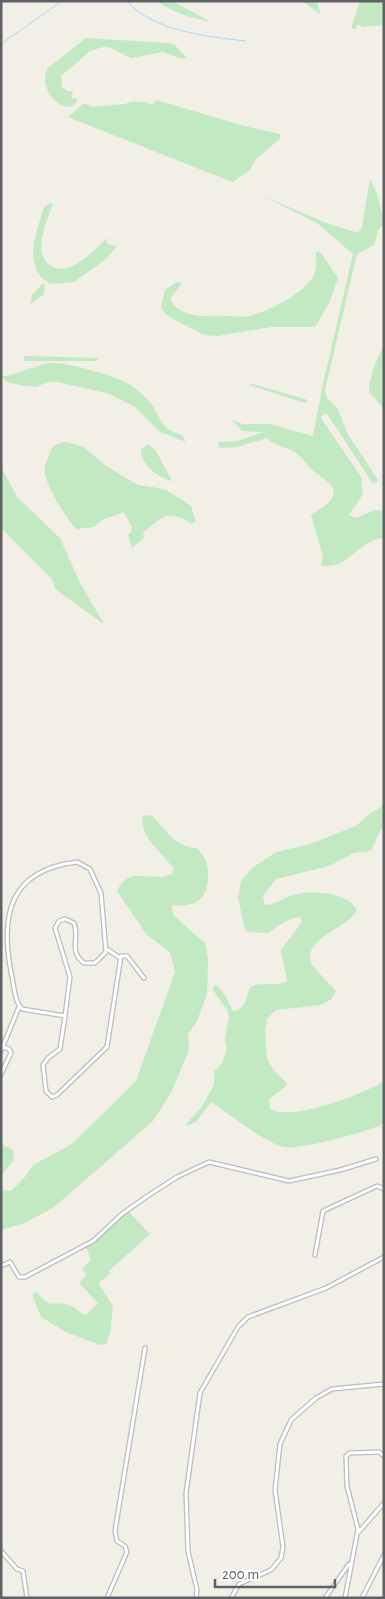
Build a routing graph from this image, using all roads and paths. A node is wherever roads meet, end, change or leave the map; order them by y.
1 (3, 919) dead end
2 (8, 919) junction
3 (107, 949) junction
4 (120, 958) junction
5 (144, 978) dead end
6 (19, 1006) junction
7 (65, 1016) junction
8 (2, 1049) edge
9 (1, 1074) edge
10 (376, 1158) dead end
11 (384, 1189) edge
12 (315, 1254) dead end
13 (384, 1257) edge
14 (1, 1266) edge
15 (145, 1348) dead end
16 (384, 1384) edge
17 (384, 1456) edge
18 (384, 1503) edge
19 (357, 1534) junction
20 (1, 1551) edge
21 (384, 1555) edge
22 (351, 1561) junction
23 (108, 1597) edge
24 (27, 1598) edge
25 (196, 1598) edge
26 (231, 1598) edge
27 (325, 1598) edge
28 (344, 1598) edge
29 (362, 1598) edge

1 - 2 street
2 - 3 street
2 - 6 street
3 - 4 street
3 - 7 street
4 - 5 street
4 - 7 street
6 - 7 street
6 - 8 street
8 - 9 street
10 - 14 street
11 - 12 street
13 - 25 street
15 - 23 street
16 - 26 street
17 - 19 street
18 - 19 street
19 - 22 street
20 - 24 street
21 - 29 street
22 - 27 street
22 - 28 street

